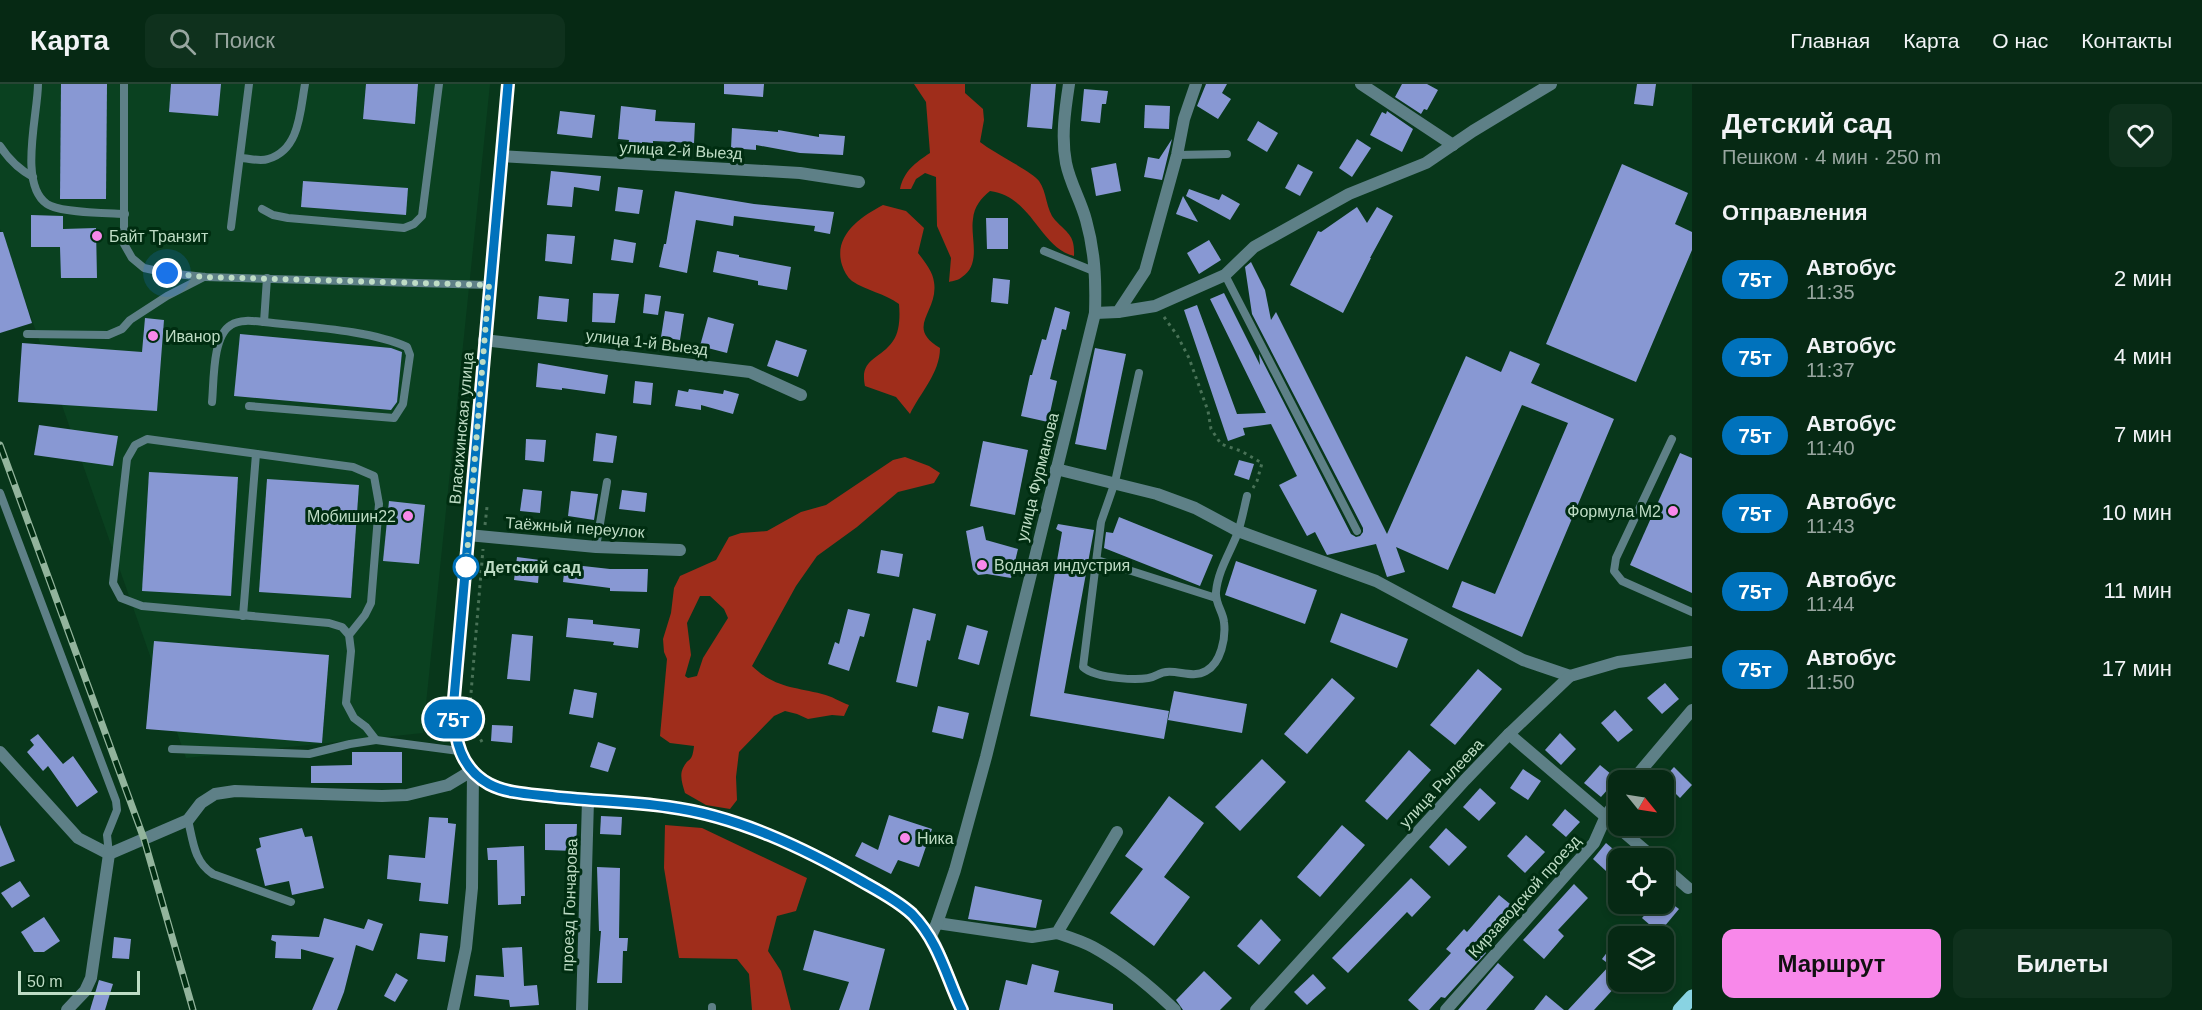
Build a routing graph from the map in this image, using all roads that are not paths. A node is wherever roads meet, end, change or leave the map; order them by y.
1 (38, 84) edge
2 (124, 84) edge
3 (249, 84) edge
4 (305, 84) edge
5 (439, 84) edge
6 (508, 84) edge
7 (1069, 84) edge
8 (1196, 84) edge
9 (1360, 84) edge
10 (1551, 84) edge
11 (1453, 145) junction
12 (0, 146) edge
13 (1227, 154) dead end
14 (1177, 155) junction
15 (501, 156) junction
16 (240, 158) junction
17 (33, 177) junction
18 (859, 182) dead end
19 (262, 209) dead end
20 (124, 214) junction
21 (231, 227) dead end
22 (1044, 251) dead end
23 (1096, 272) junction
24 (1225, 275) junction
25 (205, 277) junction
26 (267, 278) junction
27 (489, 285) junction
28 (1118, 312) junction
29 (1095, 313) junction
30 (264, 322) junction
31 (27, 333) dead end
32 (484, 340) junction
33 (1139, 373) dead end
34 (801, 395) dead end
35 (212, 402) dead end
36 (249, 406) dead end
37 (1672, 439) dead end
38 (256, 454) junction
39 (1056, 469) junction
40 (607, 482) dead end
41 (1115, 482) junction
42 (0, 493) edge
43 (1247, 496) road end
44 (1238, 531) junction
45 (1357, 531) dead end
46 (468, 535) junction
47 (596, 547) junction
48 (680, 550) dead end
49 (1097, 560) junction
50 (1216, 598) junction
51 (1692, 612) edge
52 (243, 616) junction
53 (349, 635) junction
54 (1692, 652) edge
55 (1570, 676) junction
56 (1692, 710) edge
57 (1509, 734) junction
58 (376, 740) junction
59 (172, 749) dead end
60 (459, 751) junction
61 (0, 752) edge
62 (472, 770) junction
63 (1641, 770) edge
64 (588, 800) junction
65 (1608, 813) edge
66 (1606, 816) junction
67 (188, 820) junction
68 (1118, 832) dead end
69 (1643, 848) edge
70 (109, 854) junction
71 (1674, 876) edge
72 (1688, 888) dead end
73 (291, 902) dead end
74 (937, 923) junction
75 (1057, 933) junction
76 (931, 936) junction
77 (1692, 997) edge
78 (67, 1010) edge
79 (453, 1010) edge
80 (582, 1010) edge
81 (961, 1010) edge
82 (1175, 1010) edge
83 (1256, 1010) edge
84 (1446, 1010) edge
85 (1680, 1010) edge

1 - 17 lane
2 - 20 lane
3 - 16 lane
4 - 16 lane
5 - 19 lane
6 - 15 street, Власихинская улица
7 - 23 street, улица Фурманова
8 - 14 street
9 - 11 street
10 - 11 street
11 - 24 street
12 - 17 lane
13 - 14 lane
14 - 28 street
15 - 18 street, улица 2-й Выезд
15 - 27 street, Власихинская улица
16 - 21 lane
17 - 20 lane
20 - 25 lane
22 - 23 lane
23 - 29 street, улица Фурманова
24 - 28 street
24 - 45 lane
25 - 26 lane
25 - 31 lane
26 - 27 lane
26 - 30 lane
27 - 32 street, Власихинская улица
28 - 29 street
29 - 39 street, улица Фурманова
30 - 35 lane
30 - 36 lane
32 - 34 street, улица 1-й Выезд
32 - 46 street, Власихинская улица
33 - 41 lane
37 - 51 lane
38 - 52 lane
38 - 52 lane
38 - 53 lane
39 - 41 street
39 - 74 street, улица Фурманова
40 - 47 lane
41 - 44 street
41 - 49 lane
42 - 70 lane
43 - 44 lane
44 - 50 lane
44 - 55 street
46 - 47 street, Таёжный переулок
46 - 60 street, Власихинская улица
47 - 48 street, Таёжный переулок
49 - 50 lane
49 - 50 lane
52 - 53 lane
53 - 58 lane
54 - 55 street, улица Рылеева
55 - 57 street, улица Рылеева
56 - 63 street
57 - 66 street
57 - 83 street, улица Рылеева
58 - 59 lane
58 - 60 lane
60 - 62 street, Власихинская улица
61 - 70 street
62 - 64 street, Власихинская улица
62 - 67 street
62 - 79 street
64 - 76 street, Власихинская улица
64 - 80 street, проезд Гончарова
65 - 66 street, Кирзаводской проезд
66 - 69 street
66 - 84 street, Кирзаводской проезд
67 - 70 street
67 - 73 lane
68 - 75 street
70 - 78 street
71 - 72 street
74 - 75 street
74 - 76 street, улица Фурманова
75 - 82 street
76 - 81 street
77 - 85 main road

